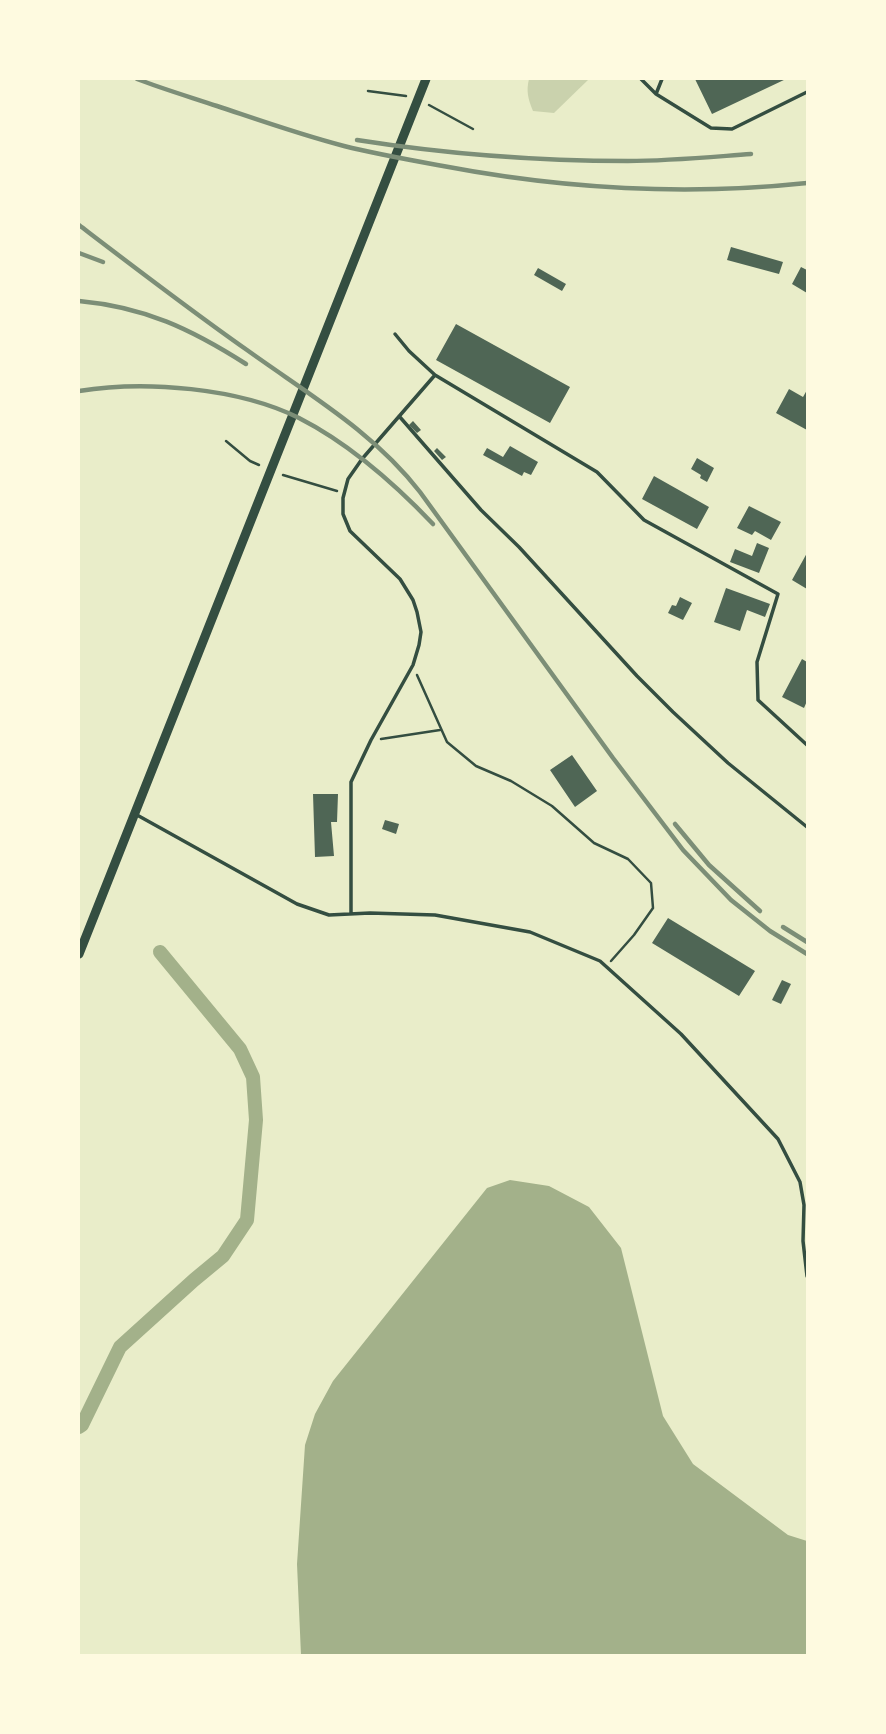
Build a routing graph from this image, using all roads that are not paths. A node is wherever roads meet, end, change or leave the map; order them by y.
1 (426, 79) edge
2 (641, 79) edge
3 (662, 79) edge
4 (807, 92) edge
5 (656, 94) junction
6 (395, 334) dead end
7 (435, 374) junction
8 (399, 416) junction
9 (807, 745) edge
10 (135, 814) junction
11 (807, 827) edge
12 (351, 914) junction
13 (79, 954) edge
14 (807, 1276) edge

1 - 10 street
2 - 5 lane
3 - 5 lane
4 - 5 lane
6 - 7 lane
7 - 8 lane
7 - 9 lane
8 - 11 lane
8 - 12 lane
10 - 12 lane
10 - 13 street
12 - 14 lane

